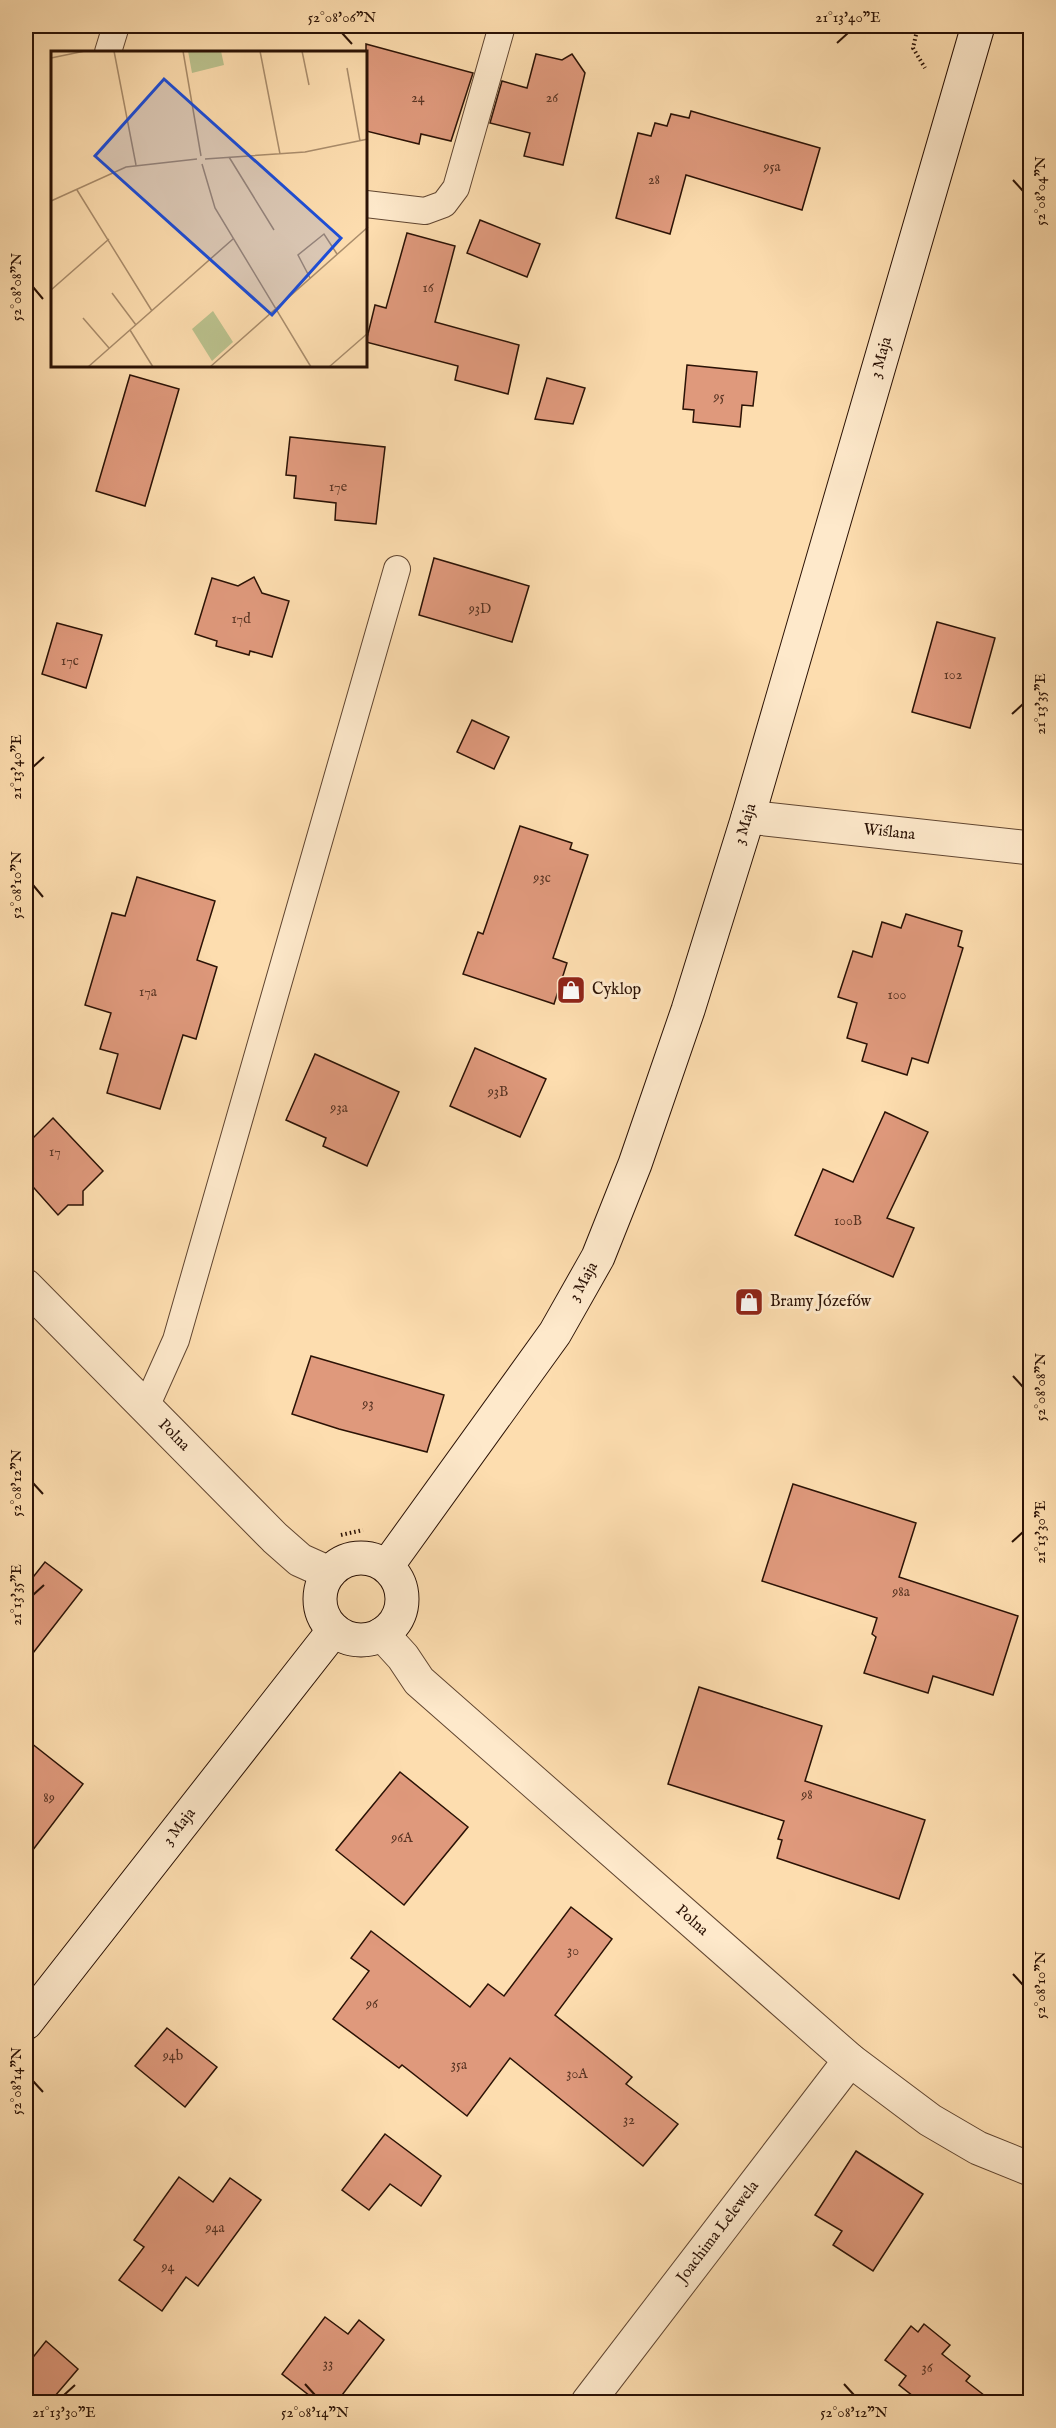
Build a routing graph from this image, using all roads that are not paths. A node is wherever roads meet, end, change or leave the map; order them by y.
1 (116, 26) edge
2 (502, 26) edge
3 (978, 26) edge
4 (108, 51) edge
5 (368, 204) edge
6 (397, 569) dead end
7 (748, 817) junction
8 (1030, 848) edge
9 (26, 1286) edge
10 (146, 1407) junction
11 (387, 1566) junction
12 (329, 1573) junction
13 (334, 1630) junction
14 (382, 1634) junction
15 (26, 2023) edge
16 (850, 2060) junction
17 (1030, 2169) edge
18 (588, 2403) edge

1 - 4 lane
2 - 5 lane
3 - 7 street, 3 Maja
6 - 10 lane
7 - 8 street, Wiślana
7 - 11 street, 3 Maja
9 - 10 street, Polna
10 - 12 street, Polna
11 - 12 street
11 - 14 street
12 - 13 street
13 - 14 street
13 - 15 street, 3 Maja
14 - 16 street, Polna
16 - 17 street, Polna
16 - 18 street, Joachima Lelewela

